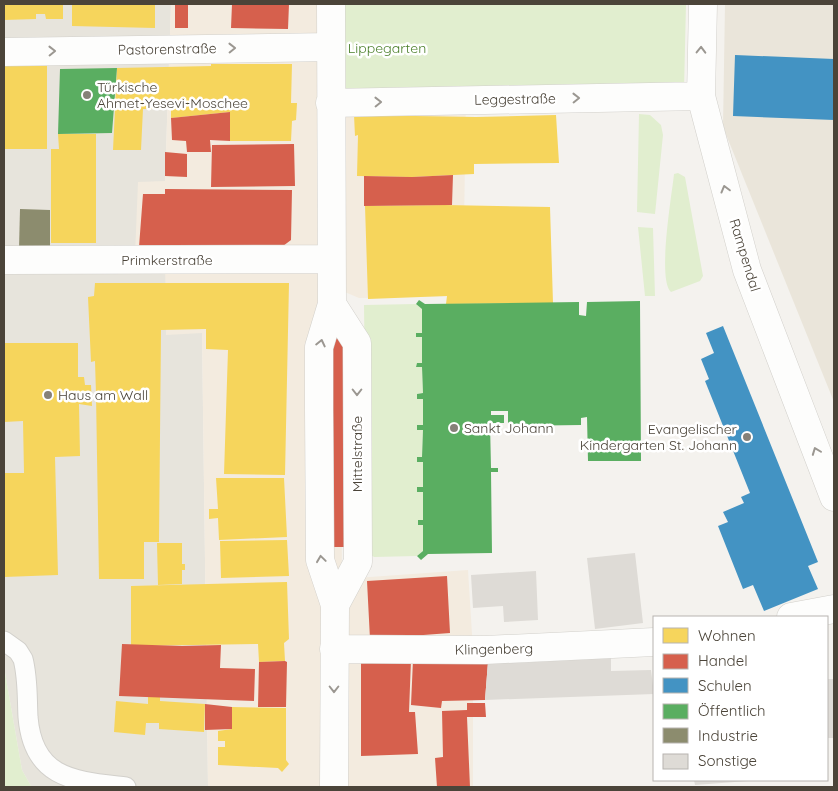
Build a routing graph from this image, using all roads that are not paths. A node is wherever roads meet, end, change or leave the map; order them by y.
1 (331, 4) edge
2 (703, 4) edge
3 (330, 47) junction
4 (4, 52) edge
5 (701, 96) junction
6 (330, 103) junction
7 (330, 259) junction
8 (4, 260) edge
9 (332, 304) junction
10 (834, 497) edge
11 (335, 605) junction
12 (834, 609) edge
13 (796, 616) edge
14 (4, 640) edge
15 (653, 642) edge
16 (334, 649) junction
17 (126, 787) edge
18 (334, 787) edge

1 - 3 street, Mittelstraße
5 -> 2 street, Rampendal
4 -> 3 street, Pastorenstraße
3 - 6 street, Mittelstraße
6 -> 5 street, Leggestraße
10 -> 5 street, Rampendal
6 - 7 street, Mittelstraße
7 - 8 street, Primkerstraße
7 - 9 street, Mittelstraße
11 -> 9 street, Mittelstraße
9 -> 11 street, Mittelstraße
11 - 16 street, Mittelstraße
12 - 13 street
14 - 17 lane
15 - 16 street, Klingenberg
16 -> 18 street, Mittelstraße

